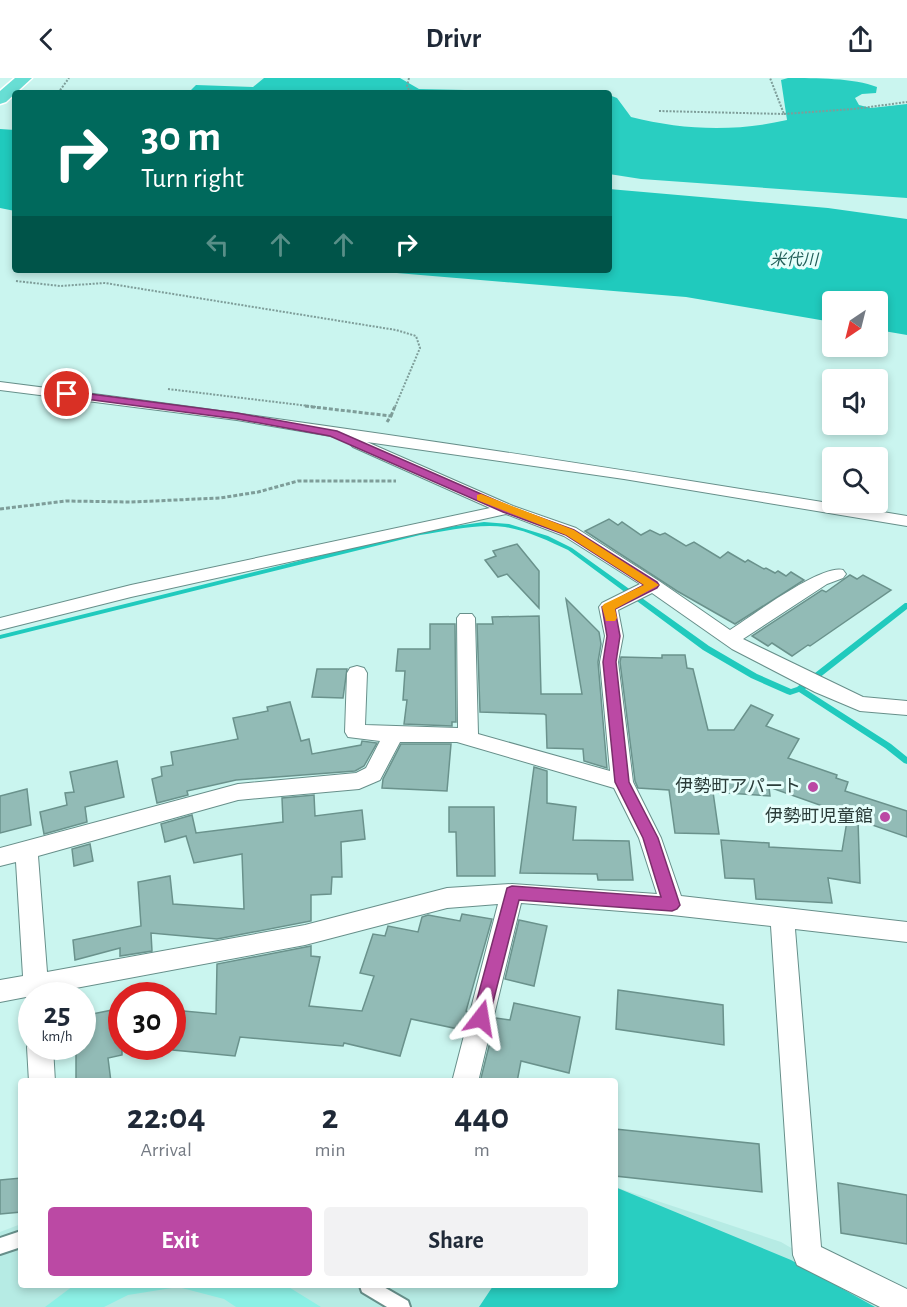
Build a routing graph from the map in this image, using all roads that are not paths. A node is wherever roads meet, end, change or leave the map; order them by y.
1 (24, 78) edge
2 (0, 99) edge
3 (0, 386) edge
4 (333, 433) junction
5 (507, 509) junction
6 (907, 521) edge
7 (837, 573) dead end
8 (646, 588) junction
9 (466, 618) dead end
10 (0, 624) edge
11 (730, 639) junction
12 (357, 673) dead end
13 (907, 708) edge
14 (394, 735) junction
15 (468, 738) junction
16 (622, 782) junction
17 (26, 850) junction
18 (0, 857) edge
19 (512, 892) junction
20 (672, 905) junction
21 (782, 917) junction
22 (907, 932) edge
23 (36, 982) edge
24 (72, 982) edge
25 (18, 990) edge
26 (0, 991) edge
27 (41, 1060) edge
28 (42, 1078) edge
29 (466, 1078) edge
30 (18, 1240) edge
31 (0, 1246) edge
32 (371, 1288) edge
33 (907, 1305) edge
34 (402, 1307) edge

1 - 2 highway
3 - 4 street
4 - 5 street
4 - 6 street
5 - 8 street
5 - 10 street
7 - 11 street
8 - 11 street
8 - 16 street
9 - 15 street
11 - 13 street
12 - 14 street
14 - 15 street
14 - 17 street
15 - 16 street
16 - 20 street
17 - 18 street
17 - 23 street
19 - 20 street
19 - 24 street
19 - 29 street
20 - 21 street
21 - 22 street
21 - 33 street
25 - 26 street
27 - 28 street
30 - 31 lane
32 - 34 lane

